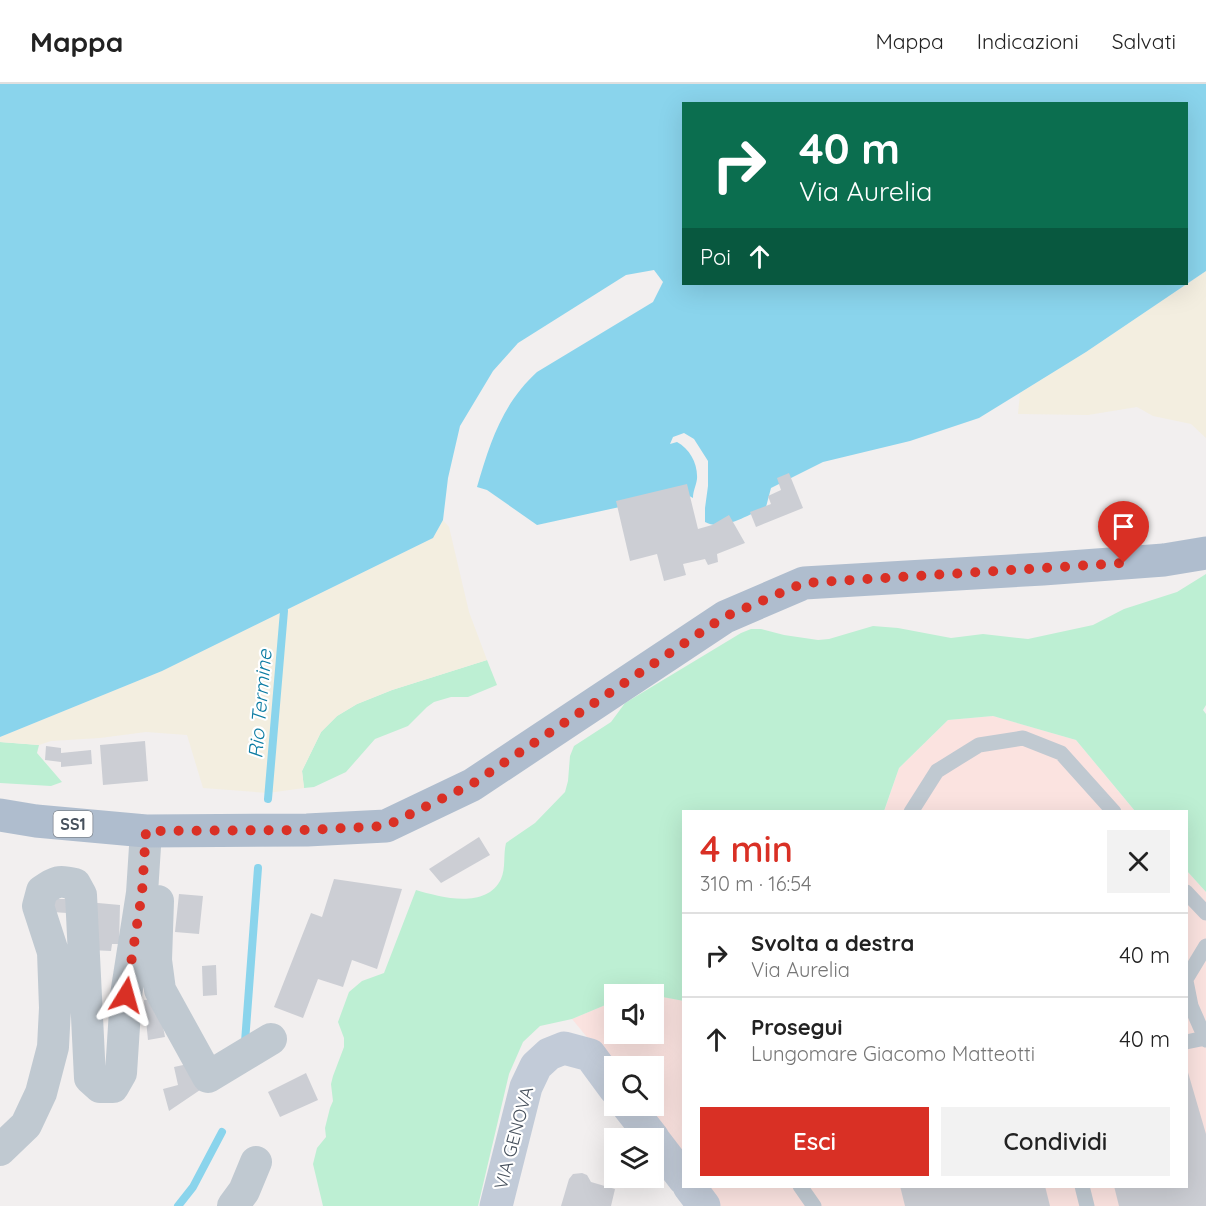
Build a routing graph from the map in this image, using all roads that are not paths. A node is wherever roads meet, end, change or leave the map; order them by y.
1 (1206, 554) edge
2 (912, 810) edge
3 (1112, 810) edge
4 (0, 815) edge
5 (146, 831) junction
6 (145, 863) junction
7 (1188, 894) edge
8 (1206, 913) edge
9 (1206, 946) edge
10 (1188, 977) edge
11 (1188, 990) edge
12 (271, 1039) dead end
13 (1205, 1039) edge
14 (1188, 1042) edge
15 (604, 1074) edge
16 (636, 1116) edge
17 (645, 1128) edge
18 (0, 1150) edge
19 (664, 1153) edge
20 (256, 1162) dead end
21 (682, 1176) edge
22 (690, 1188) edge
23 (801, 1188) edge
24 (1082, 1188) edge
25 (233, 1206) edge
26 (496, 1206) edge
27 (704, 1206) edge
28 (814, 1206) edge
29 (1087, 1206) edge

1 - 5 main road, SS1
2 - 3 lane
4 - 5 main road, SS1
5 - 6 street
6 - 12 street
6 - 18 street
7 - 8 lane
9 - 10 lane
11 - 13 lane
13 - 14 lane
15 - 26 street, VIA GENOVA
16 - 17 street
19 - 21 street
20 - 25 street
22 - 27 street
23 - 28 lane
24 - 29 lane

